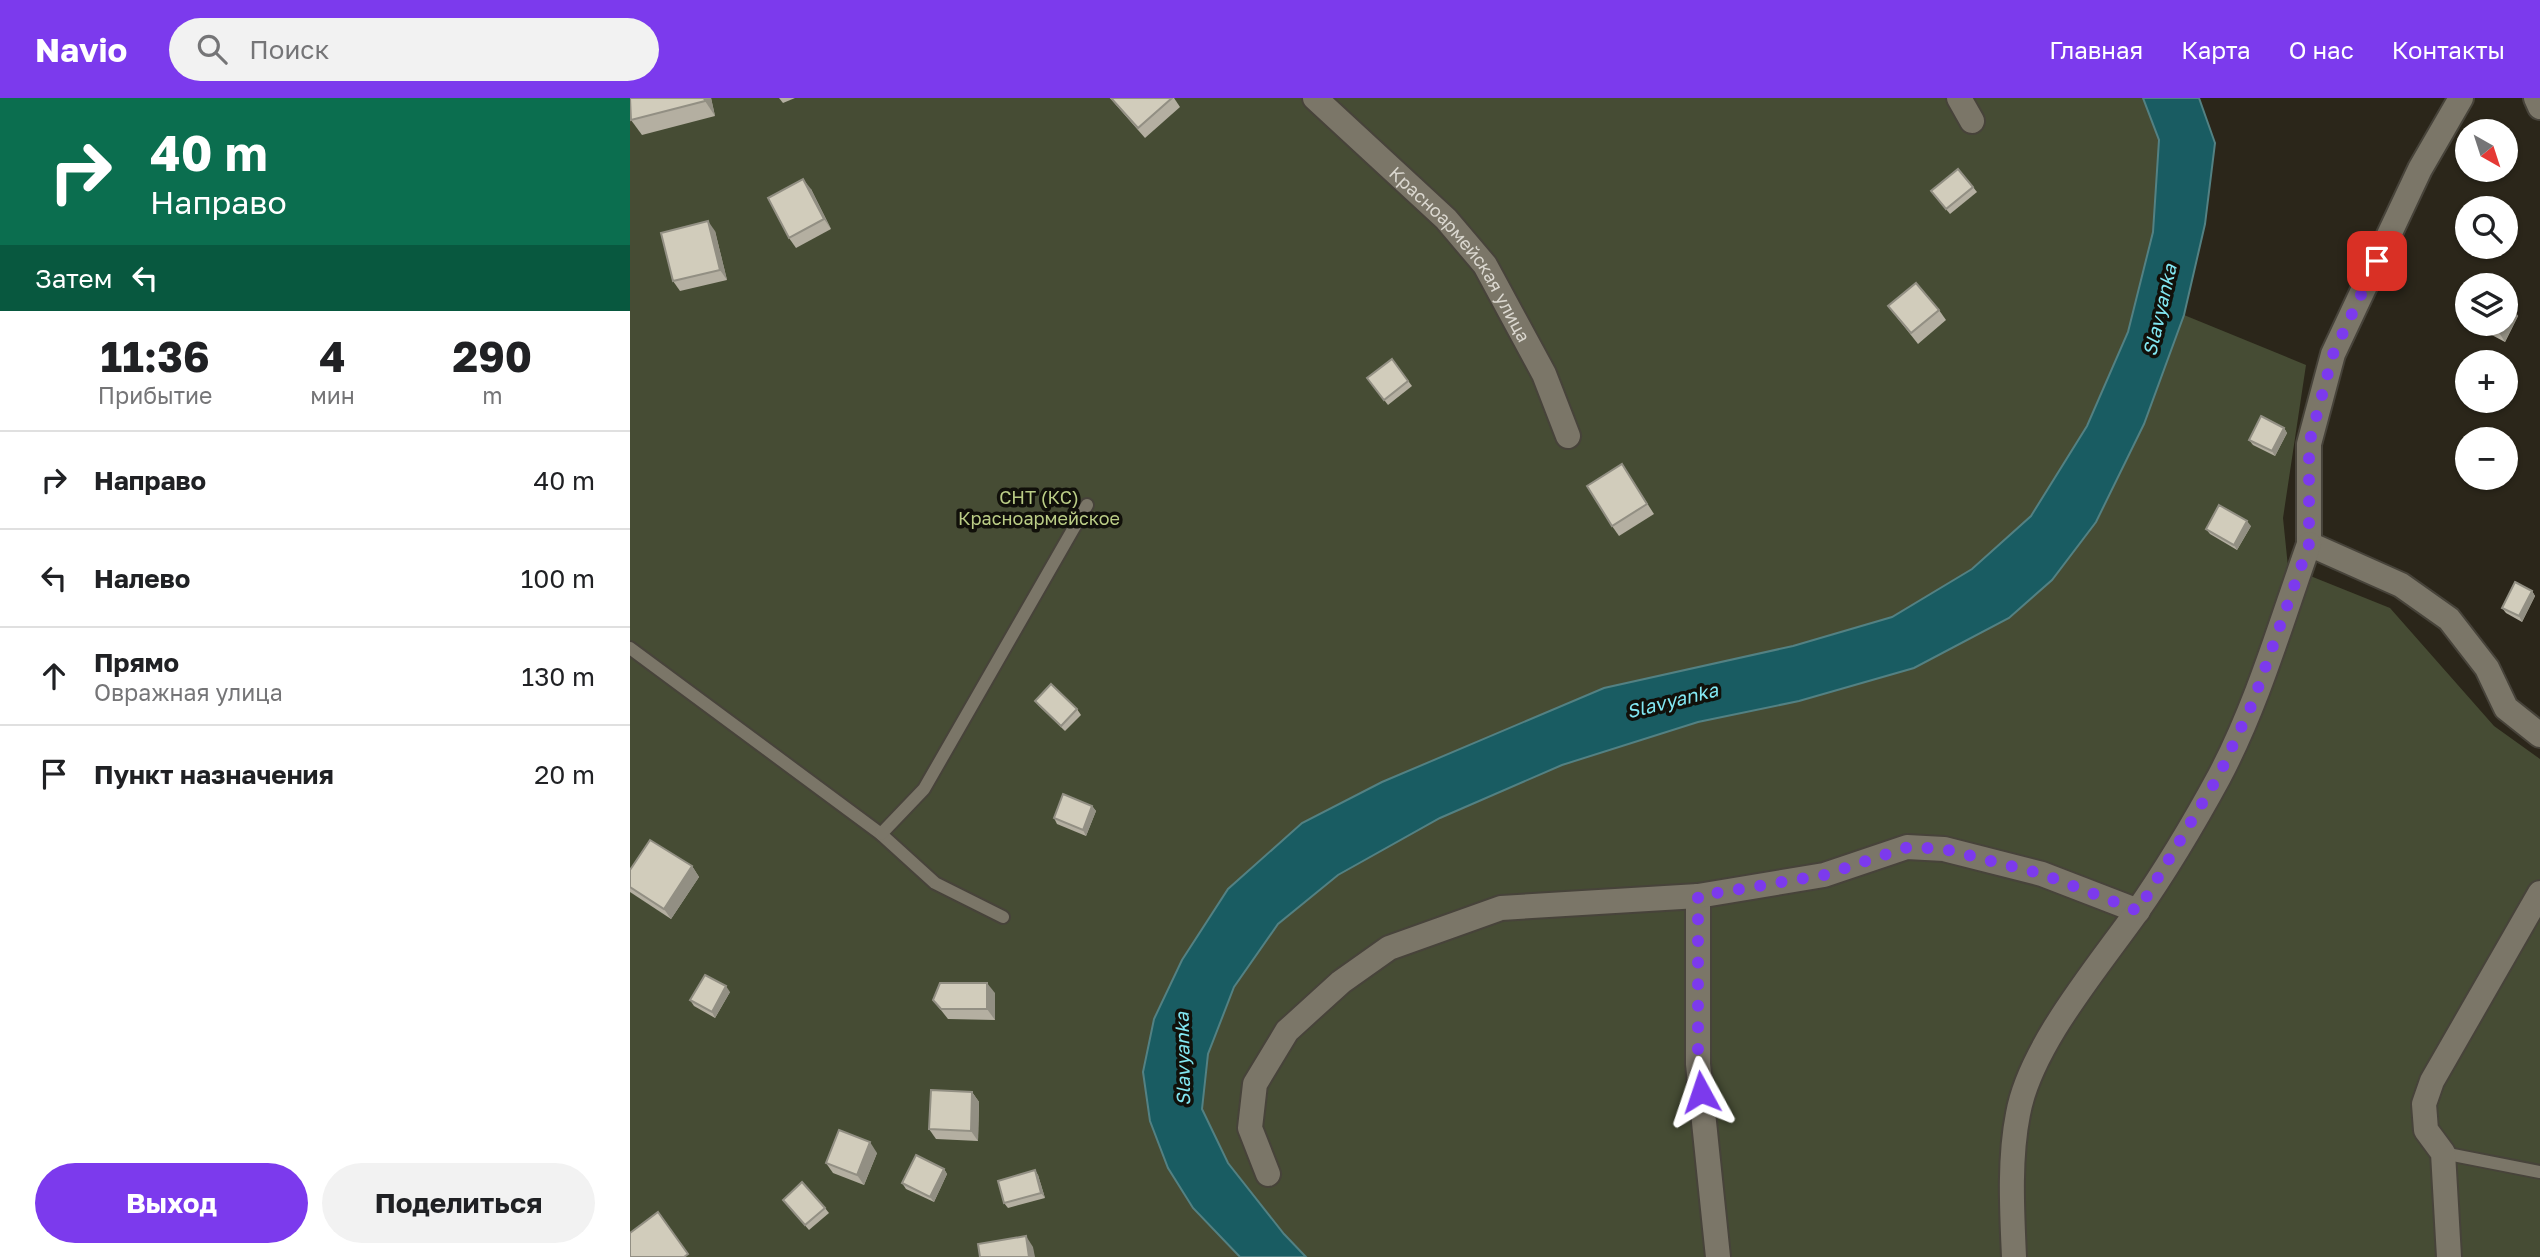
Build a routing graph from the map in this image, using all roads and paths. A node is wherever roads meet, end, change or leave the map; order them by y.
1 (1315, 98) edge
2 (1959, 98) edge
3 (2461, 98) edge
4 (2536, 98) edge
5 (2540, 107) edge
6 (1972, 121) dead end
7 (1568, 436) dead end
8 (1087, 505) dead end
9 (2309, 544) junction
10 (630, 648) edge
11 (2540, 735) edge
12 (881, 834) junction
13 (2540, 893) edge
14 (1698, 896) junction
15 (2138, 911) junction
16 (1003, 917) dead end
17 (2443, 1153) junction
18 (2540, 1171) edge
19 (1268, 1174) dead end
20 (1718, 1257) edge
21 (2014, 1257) edge
22 (2449, 1257) edge

1 - 7 street, Красноармейская улица
2 - 6 street
3 - 9 street
4 - 5 street
8 - 12 lane
9 - 11 street
9 - 15 street
10 - 12 lane
12 - 16 lane
13 - 17 street
14 - 15 street
14 - 19 street
14 - 20 street
15 - 21 street
17 - 18 lane
17 - 22 street

